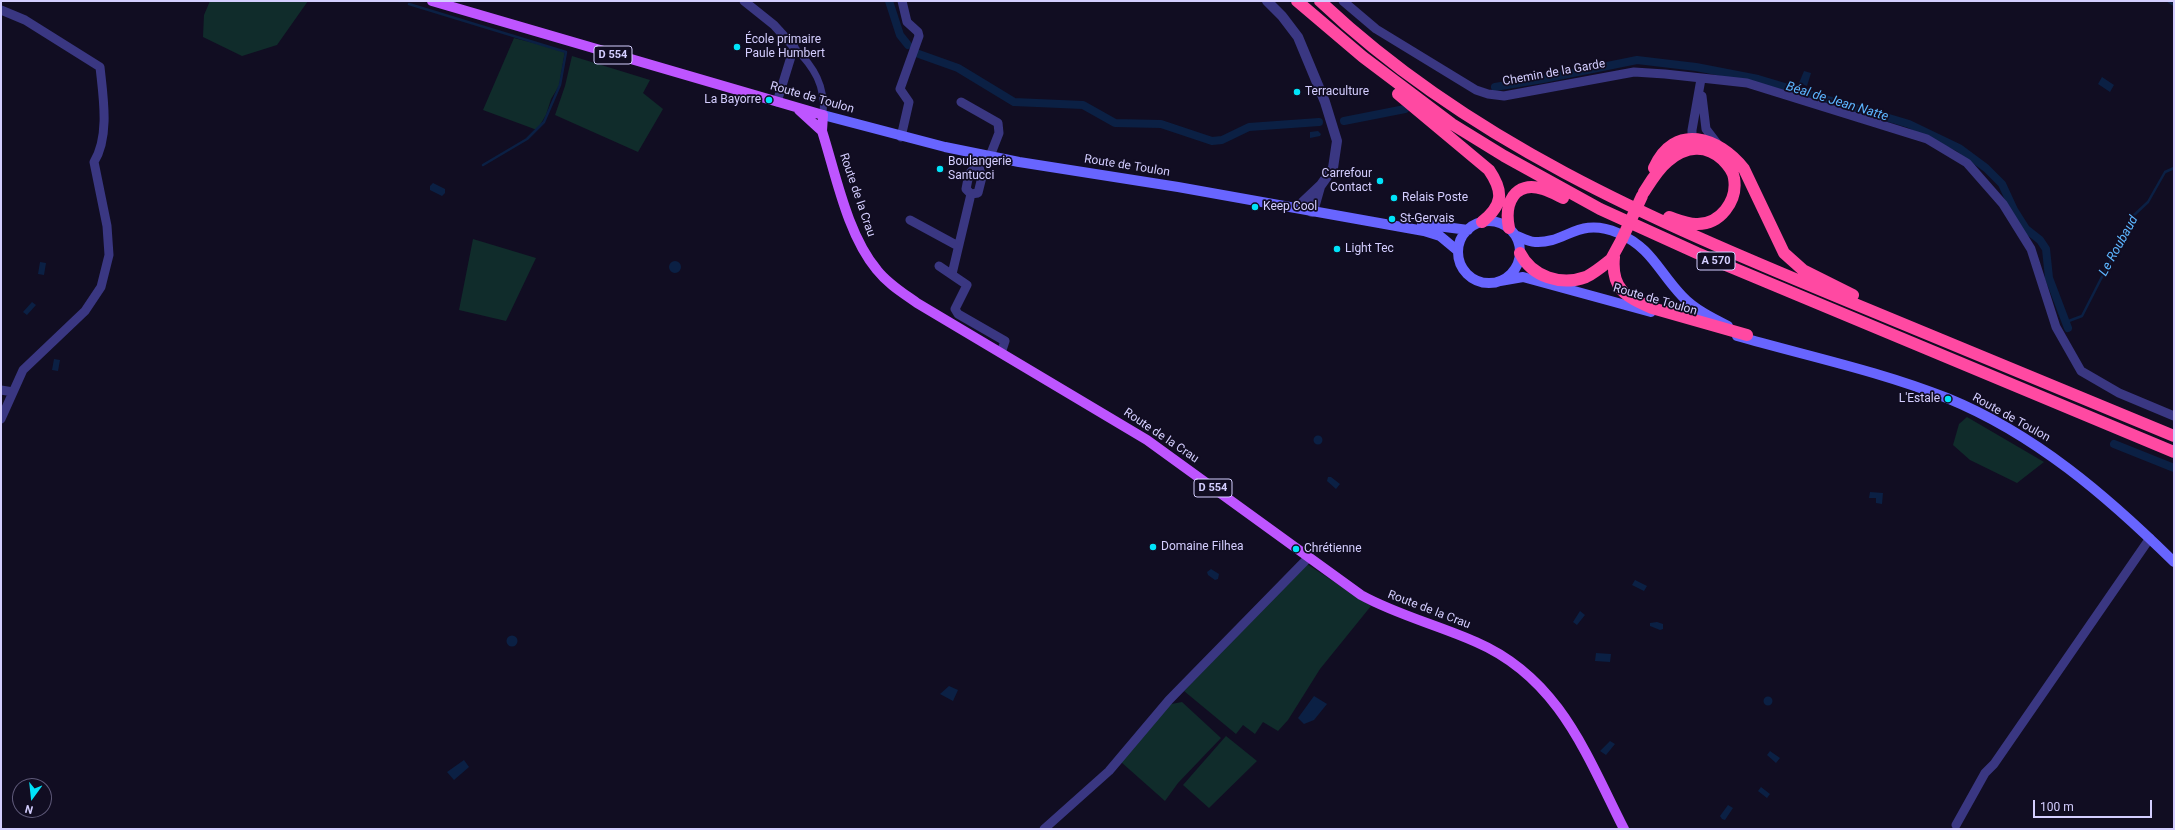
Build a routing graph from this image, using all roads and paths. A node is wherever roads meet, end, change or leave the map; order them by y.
1 (432, 1) edge
2 (744, 1) edge
3 (902, 1) edge
4 (1267, 1) edge
5 (1320, 1) edge
6 (1343, 1) edge
7 (1300, 3) edge
8 (1, 10) edge
9 (1362, 39) junction
10 (794, 47) junction
11 (1701, 79) junction
12 (777, 102) junction
13 (961, 102) dead end
14 (796, 108) junction
15 (823, 115) junction
16 (822, 131) junction
17 (901, 137) junction
18 (1699, 139) junction
19 (983, 158) junction
20 (1193, 190) junction
21 (971, 194) junction
22 (1643, 194) junction
23 (1309, 208) junction
24 (910, 220) dead end
25 (1482, 222) junction
26 (1468, 230) junction
27 (1512, 232) junction
28 (958, 246) junction
29 (1458, 251) junction
30 (1520, 253) junction
31 (1614, 257) junction
32 (938, 266) dead end
33 (952, 274) junction
34 (1500, 280) junction
35 (1555, 284) junction
36 (1747, 335) junction
37 (1001, 353) junction
38 (1803, 354) junction
39 (2027, 375) junction
40 (1, 390) edge
41 (13, 392) junction
42 (2078, 412) junction
43 (2174, 416) edge
44 (1, 419) edge
45 (2174, 436) edge
46 (2174, 452) edge
47 (2150, 538) junction
48 (1308, 558) junction
49 (2174, 562) edge
50 (1956, 825) dead end
51 (1044, 829) edge
52 (1624, 829) edge

1 - 12 main road, Route de Toulon / D 554
2 - 10 street
3 - 17 street
4 - 23 street
5 - 9 highway, A 570
6 - 11 street, Chemin de la Garde
7 - 25 highway
7 - 42 highway, A 570
8 - 41 street
9 - 18 highway
9 - 39 highway, A 570
10 - 12 street
10 - 15 street
11 - 18 street
11 - 18 street
11 - 43 street, Chemin de la Garde
12 - 14 main road, Route de Toulon / D 554
13 - 19 street
14 - 15 main road, Route de Toulon / D 554
14 - 16 main road
15 - 16 main road, Route de la Crau / D 554
15 - 17 main road, Route de Toulon
16 - 37 main road, Route de la Crau / D 554
17 - 19 main road, Route de Toulon
18 - 22 highway
18 - 22 highway
18 - 39 highway
19 - 20 main road, Route de Toulon
19 - 21 street
19 - 21 street
20 - 23 main road, Route de Toulon
20 - 23 main road, Route de Toulon
21 - 28 street
22 - 31 highway, bridge
23 - 26 main road, Route de Toulon
23 - 29 main road, Route de Toulon
24 - 28 street
25 - 26 main road
25 - 27 main road
26 - 29 main road
27 - 30 main road
27 - 36 main road, Route de Toulon
27 - 42 highway
28 - 33 street
29 - 34 main road
30 - 31 highway
30 - 34 main road
31 - 35 highway
31 - 36 highway
32 - 33 street
33 - 37 street
34 - 35 main road, Route de Toulon
35 - 38 main road, Route de Toulon
36 - 38 main road, Route de Toulon
37 - 48 main road, Route de la Crau / D 554
38 - 47 main road, Route de Toulon
39 - 45 highway, A 570
40 - 41 street
41 - 44 street
42 - 46 highway, A 570
47 - 49 main road, Route de Toulon
47 - 50 street
48 - 51 street
48 - 52 main road, Route de la Crau / D 554

